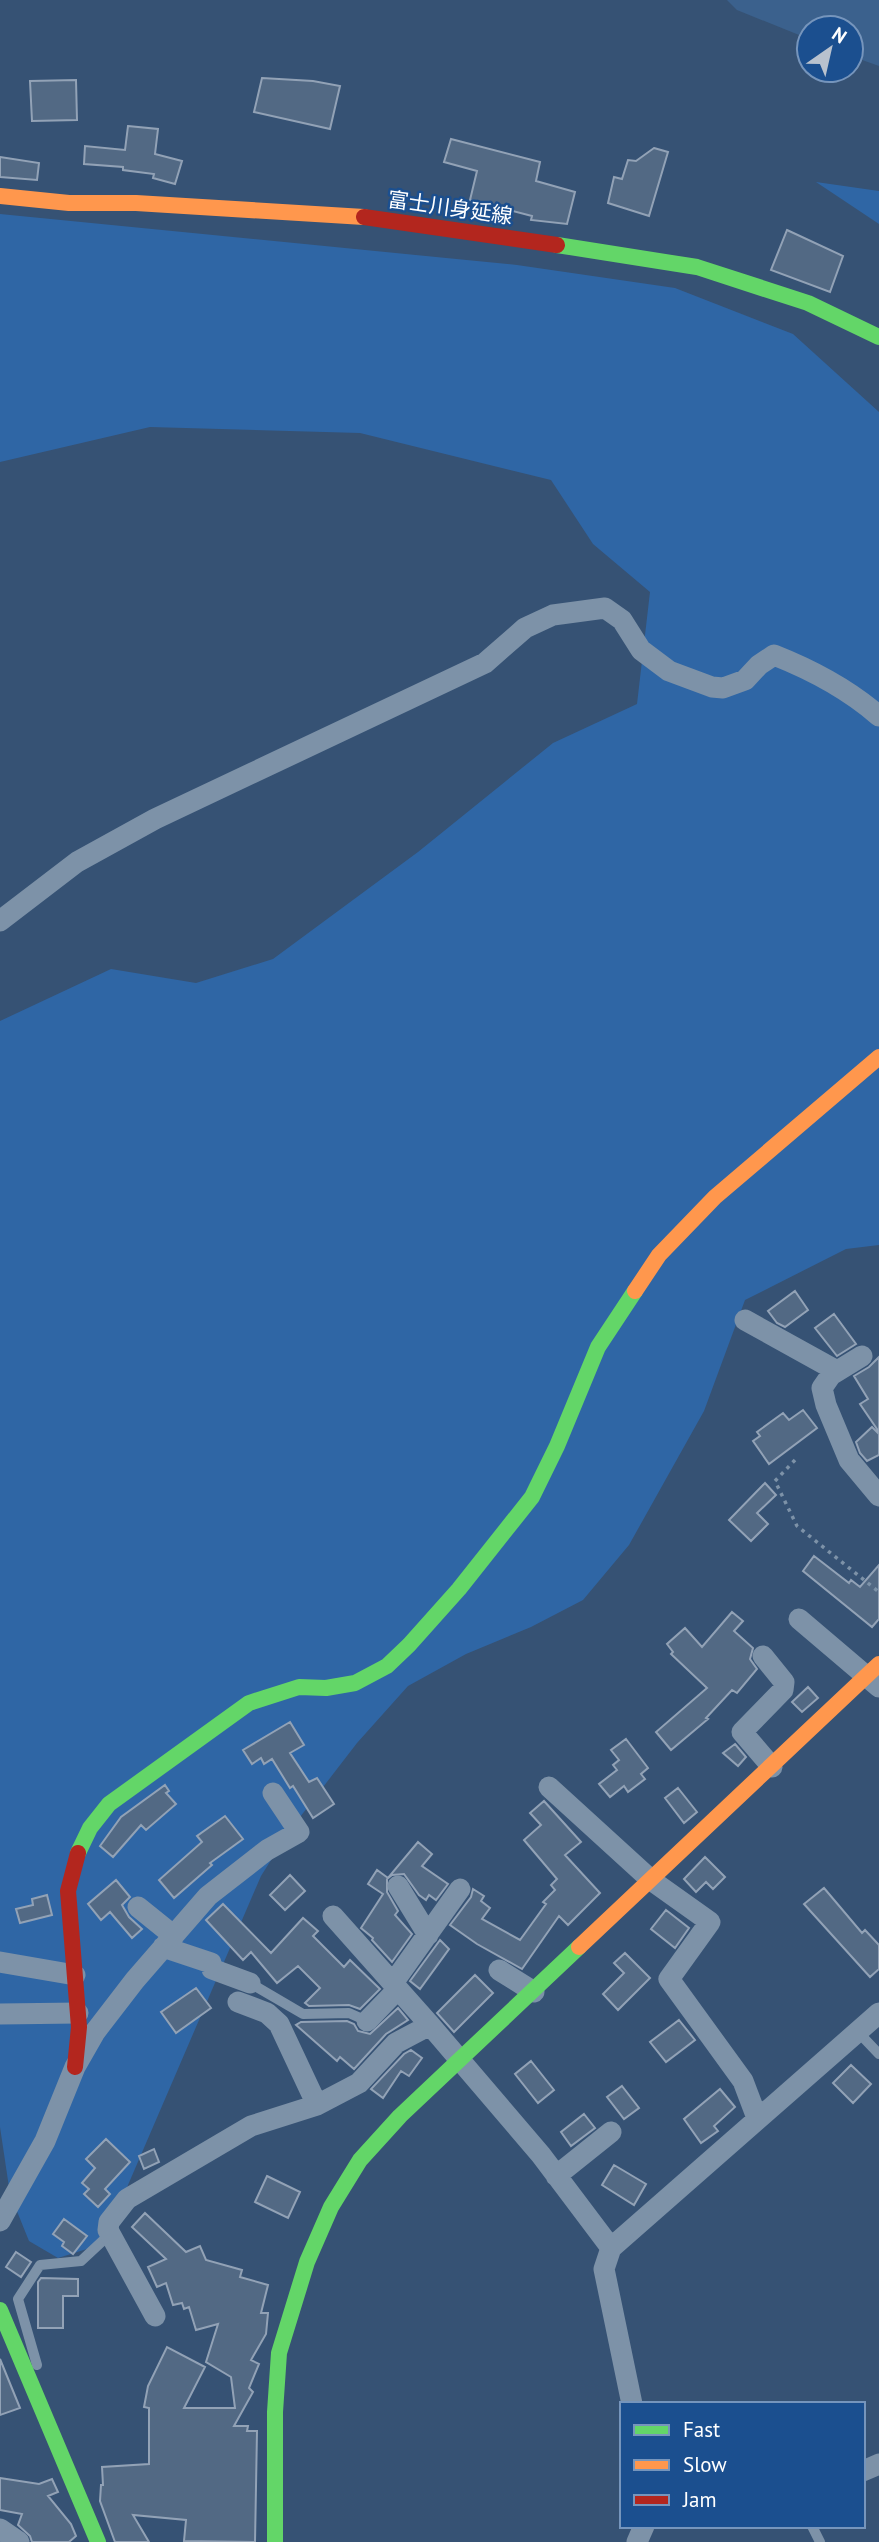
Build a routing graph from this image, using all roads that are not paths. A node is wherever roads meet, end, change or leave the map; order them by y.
1 (0, 196) edge
2 (879, 337) edge
3 (879, 716) edge
4 (0, 921) edge
5 (879, 1057) edge
6 (745, 1320) dead end
7 (862, 1356) dead end
8 (837, 1371) junction
9 (879, 1496) edge
10 (799, 1619) dead end
11 (763, 1656) dead end
12 (875, 1676) edge
13 (772, 1767) junction
14 (548, 1787) dead end
15 (273, 1793) dead end
16 (651, 1880) junction
17 (398, 1886) dead end
18 (460, 1889) dead end
19 (138, 1908) dead end
20 (333, 1916) dead end
21 (428, 1935) junction
22 (169, 1942) junction
23 (0, 1962) edge
24 (499, 1970) dead end
25 (75, 1976) junction
26 (250, 1983) joint
27 (396, 1986) junction
28 (534, 1992) junction
29 (238, 2003) dead end
30 (78, 2013) junction
31 (879, 2013) edge
32 (0, 2014) edge
33 (367, 2021) joint
34 (430, 2025) junction
35 (859, 2033) junction
36 (879, 2054) edge
37 (460, 2060) junction
38 (75, 2067) junction
39 (317, 2105) junction
40 (757, 2118) junction
41 (611, 2132) dead end
42 (556, 2176) junction
43 (0, 2221) edge
44 (110, 2234) junction
45 (611, 2248) junction
46 (155, 2316) dead end
47 (2, 2320) edge
48 (29, 2381) junction
49 (632, 2402) edge
50 (0, 2529) edge
51 (19, 2542) edge
52 (98, 2542) edge
53 (275, 2542) edge

1 - 2 street, 富士川身延線
3 - 4 street
5 - 25 street
6 - 8 street
7 - 8 street
8 - 9 street
10 - 12 street
11 - 13 street
12 - 13 street
13 - 16 street
14 - 16 street
15 - 22 street
16 - 28 street
16 - 40 street
17 - 21 street
18 - 21 street
19 - 22 street
20 - 27 street
21 - 27 street
22 - 26 street
22 - 38 street
23 - 25 street
24 - 28 street
25 - 30 street
26 - 33 lane
27 - 33 street
27 - 34 street
28 - 37 street
29 - 39 street
30 - 32 street
30 - 38 street
31 - 35 street
34 - 37 street
34 - 39 street
35 - 36 lane
35 - 40 street
37 - 42 street
37 - 53 street
38 - 43 street
39 - 44 street
40 - 45 street
41 - 42 street
42 - 45 street
44 - 46 street
44 - 48 lane
45 - 49 street
47 - 48 street
48 - 52 street
50 - 51 street

